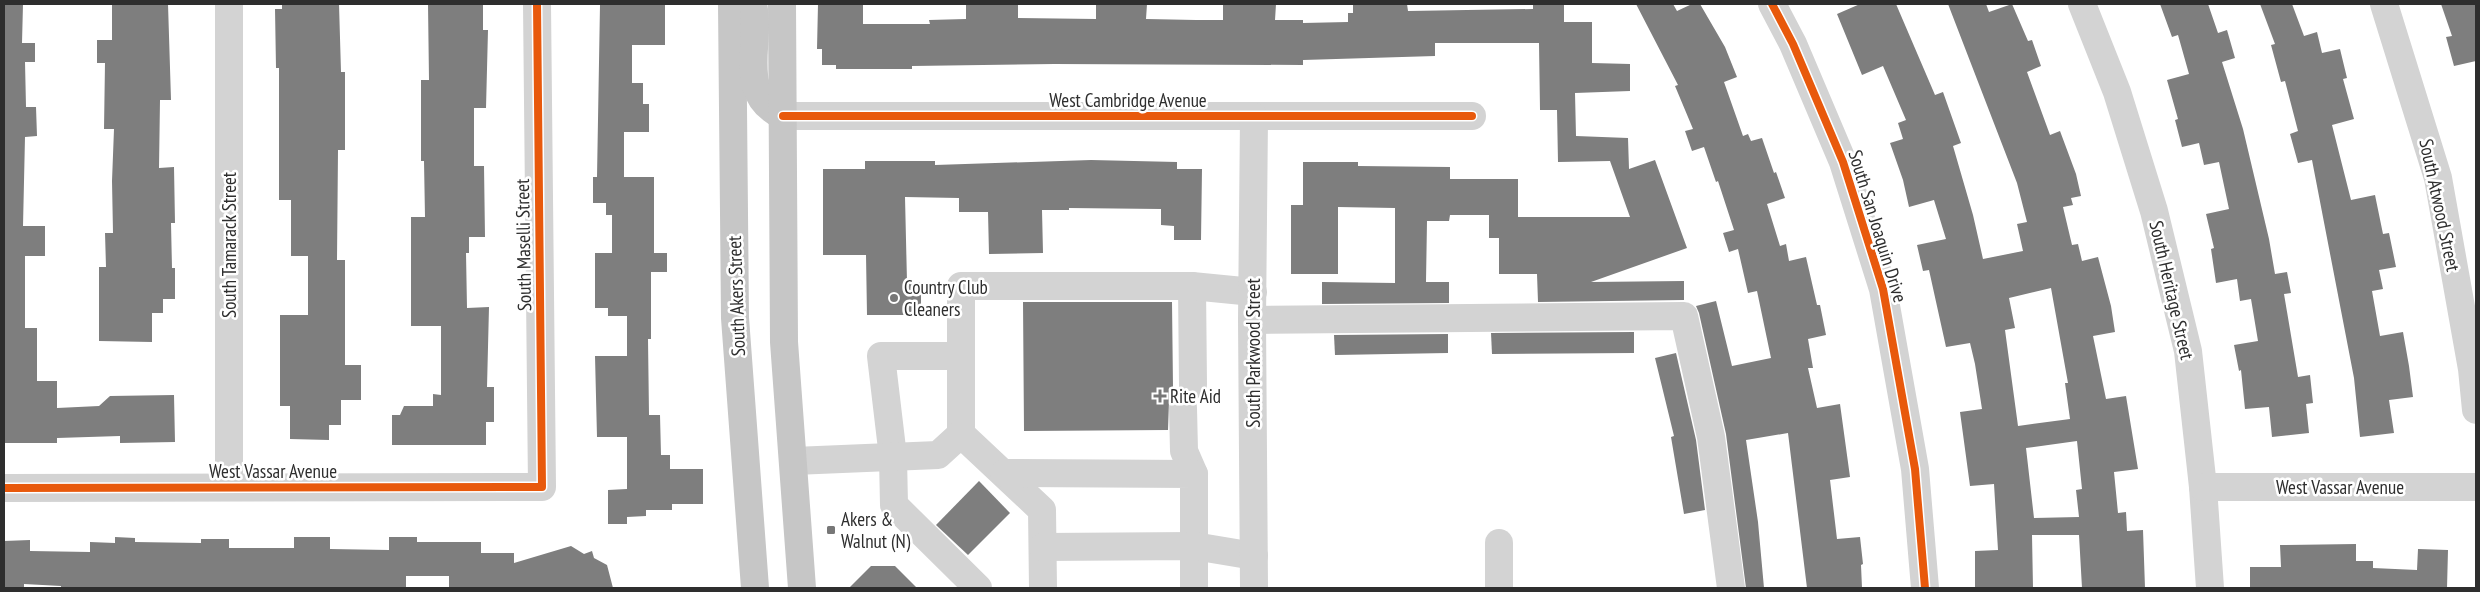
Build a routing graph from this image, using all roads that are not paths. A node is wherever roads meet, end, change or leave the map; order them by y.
1 (229, 4) edge
2 (538, 4) edge
3 (732, 4) edge
4 (753, 4) edge
5 (782, 4) edge
6 (1772, 4) edge
7 (2082, 4) edge
8 (2384, 4) edge
9 (783, 116) junction
10 (1472, 116) dead end
11 (1254, 117) junction
12 (1192, 286) junction
13 (1253, 292) junction
14 (1252, 320) junction
15 (961, 356) junction
16 (2476, 410) edge
17 (961, 434) junction
18 (893, 457) junction
19 (794, 461) junction
20 (1004, 473) junction
21 (1194, 474) junction
22 (229, 487) junction
23 (542, 487) joint
24 (2203, 487) junction
25 (2476, 487) edge
26 (4, 488) edge
27 (1499, 543) dead end
28 (1043, 546) junction
29 (1194, 546) junction
30 (1254, 556) junction
31 (756, 588) edge
32 (802, 588) edge
33 (978, 588) edge
34 (1043, 588) edge
35 (1194, 588) edge
36 (1254, 588) edge
37 (1499, 588) edge
38 (1731, 588) edge
39 (1925, 588) edge
40 (2210, 588) edge

1 - 22 street, South Tamarack Street
2 - 23 street, South Maselli Street
3 - 31 main road, South Akers Street
4 - 9 main road
5 - 9 main road
6 - 39 street, South San Joaquin Drive
7 - 24 street, South Heritage Street
8 - 16 street, South Atwood Street
9 - 11 street, West Cambridge Avenue
9 - 19 main road
10 - 11 street, West Cambridge Avenue
11 - 13 street, South Parkwood Street
12 - 13 street
12 - 15 street
12 - 21 street
13 - 14 street, South Parkwood Street
14 - 30 street, South Parkwood Street
14 - 38 street
15 - 17 street
15 - 18 street
17 - 18 street
17 - 20 street
18 - 19 street
18 - 33 street
19 - 32 main road
20 - 21 street
20 - 28 street
21 - 29 street
22 - 23 street, West Vassar Avenue
22 - 26 street, West Vassar Avenue
24 - 25 street, West Vassar Avenue
24 - 40 street, South Heritage Street
27 - 37 street
28 - 29 street
28 - 34 street
29 - 30 street
29 - 35 street
30 - 36 street, South Parkwood Street

